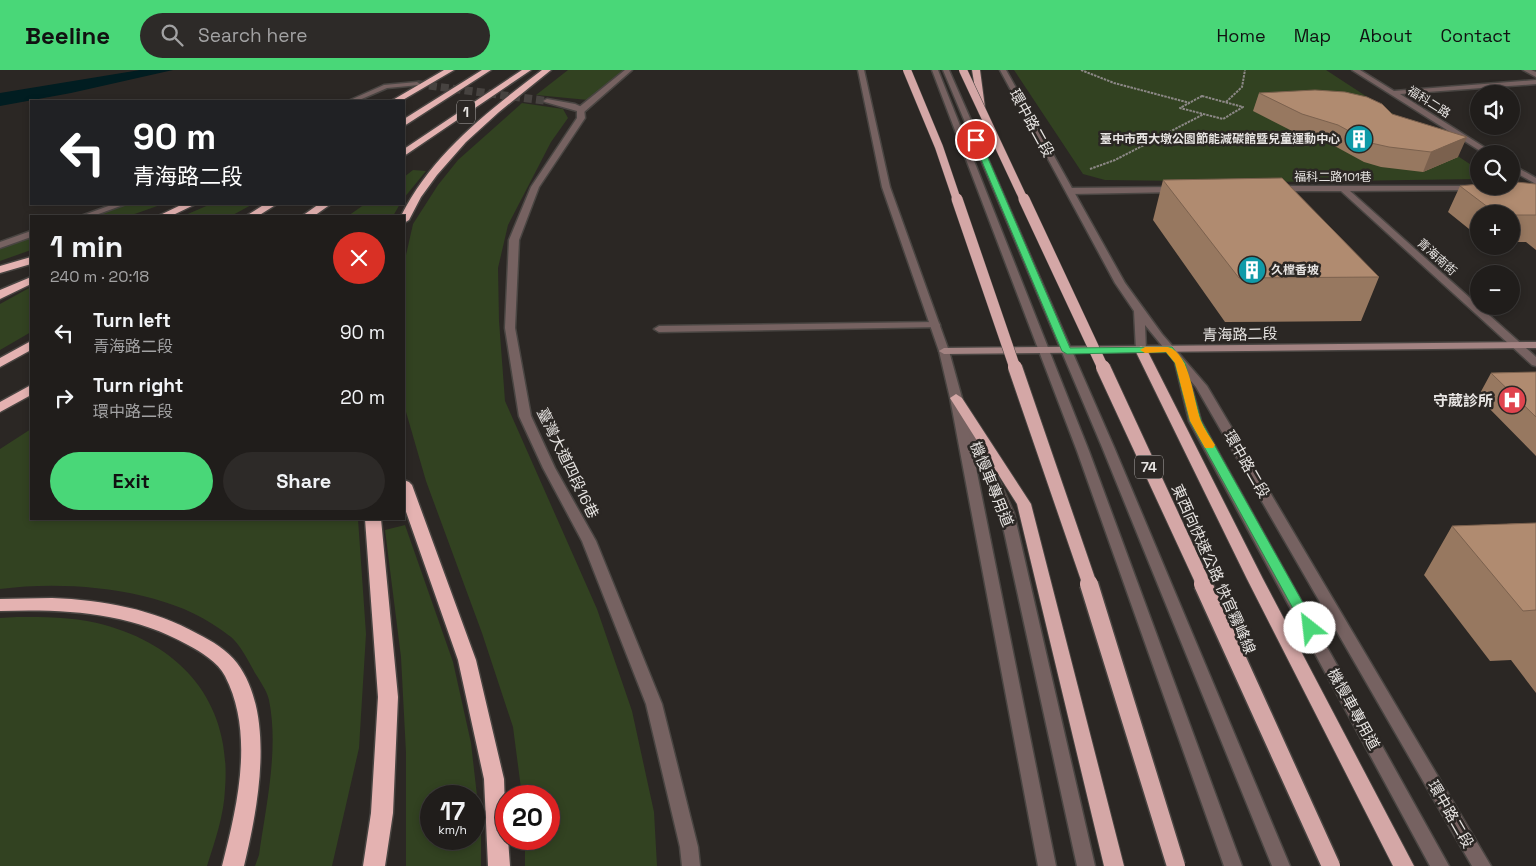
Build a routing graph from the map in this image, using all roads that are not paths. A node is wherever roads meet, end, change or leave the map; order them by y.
1 (450, 70) edge
2 (487, 70) edge
3 (527, 70) edge
4 (547, 70) edge
5 (629, 70) edge
6 (861, 70) edge
7 (907, 70) edge
8 (935, 70) edge
9 (946, 70) edge
10 (963, 70) edge
11 (976, 70) edge
12 (1003, 70) edge
13 (1355, 70) edge
14 (1526, 70) edge
15 (1536, 75) edge
16 (1536, 82) edge
17 (417, 84) tunnel mouth
18 (1392, 93) junction
19 (354, 100) edge
20 (398, 100) edge
21 (547, 101) tunnel mouth
22 (581, 110) junction
23 (983, 113) junction
24 (405, 122) edge
25 (1476, 145) edge
26 (405, 152) edge
27 (1520, 172) edge
28 (1536, 182) edge
29 (1470, 188) edge
30 (1526, 188) edge
31 (1536, 188) edge
32 (1343, 189) junction
33 (1188, 190) edge
34 (1265, 190) edge
35 (1071, 191) junction
36 (119, 205) edge
37 (189, 205) edge
38 (270, 205) edge
39 (324, 205) edge
40 (175, 211) junction
41 (88, 215) edge
42 (161, 215) edge
43 (165, 215) edge
44 (253, 215) edge
45 (309, 215) edge
46 (405, 218) edge
47 (30, 234) edge
48 (0, 245) edge
49 (30, 260) edge
50 (0, 270) edge
51 (30, 281) edge
52 (0, 296) edge
53 (1139, 312) junction
54 (935, 325) junction
55 (659, 329) dead end
56 (1515, 345) junction
57 (1536, 345) edge
58 (30, 346) edge
59 (1141, 350) junction
60 (1168, 350) junction
61 (1044, 351) junction
62 (1067, 351) junction
63 (944, 352) junction
64 (0, 363) edge
65 (1180, 363) junction
66 (1536, 363) edge
67 (30, 390) edge
68 (956, 398) junction
69 (0, 408) edge
70 (405, 488) edge
71 (373, 520) edge
72 (0, 605) edge
73 (233, 866) edge
74 (374, 866) edge
75 (499, 866) edge
76 (690, 866) edge
77 (1047, 866) edge
78 (1086, 866) edge
79 (1114, 866) edge
80 (1176, 866) edge
81 (1233, 866) edge
82 (1281, 866) edge
83 (1330, 866) edge
84 (1404, 866) edge
85 (1440, 866) edge
86 (1482, 866) edge

1 - 20 highway
2 - 24 highway, 1
3 - 26 highway, 1
4 - 46 highway
5 - 22 street
6 - 54 street
7 - 80 highway, bridge
8 - 61 street
9 - 62 street
10 - 23 highway, 東西向快速公路 快官霧峰線 / 74, bridge
11 - 23 highway, 74, bridge
12 - 35 street, 環中路二段
13 - 18 street, 福科二路
14 - 15 street
16 - 18 street
17 - 19 street
18 - 25 street, 福科二路
21 - 22 street
22 - 76 street, 臺灣大道四段16巷
23 - 83 highway, 東西向快速公路 快官霧峰線 / 74, bridge
27 - 28 street
29 - 32 street, 福科二路101巷
30 - 31 street
32 - 34 street, 福科二路101巷
32 - 56 street, 青海南街
33 - 35 street
35 - 53 street, 環中路二段
36 - 41 street
37 - 40 highway
38 - 44 highway
39 - 45 highway
40 - 42 highway
40 - 43 highway
47 - 48 street
49 - 50 highway
51 - 52 highway
53 - 59 street
53 - 60 street, 環中路二段
54 - 55 street
54 - 63 street
56 - 57 main road, 青海路二段
56 - 60 main road, 青海路二段
56 - 66 street, 青海南街
58 - 64 highway
59 - 60 main road, 青海路二段
59 - 62 main road, 青海路二段
59 - 84 highway
60 - 65 street, 環中路二段
61 - 62 main road, 青海路二段
61 - 63 main road, 青海路二段
61 - 81 street
62 - 82 street
63 - 68 street
65 - 85 street, 機慢車專用道
65 - 86 street, 環中路二段
67 - 69 highway
68 - 77 street
68 - 78 street, 機慢車專用道
68 - 79 highway
70 - 75 highway
71 - 74 highway
72 - 73 highway

